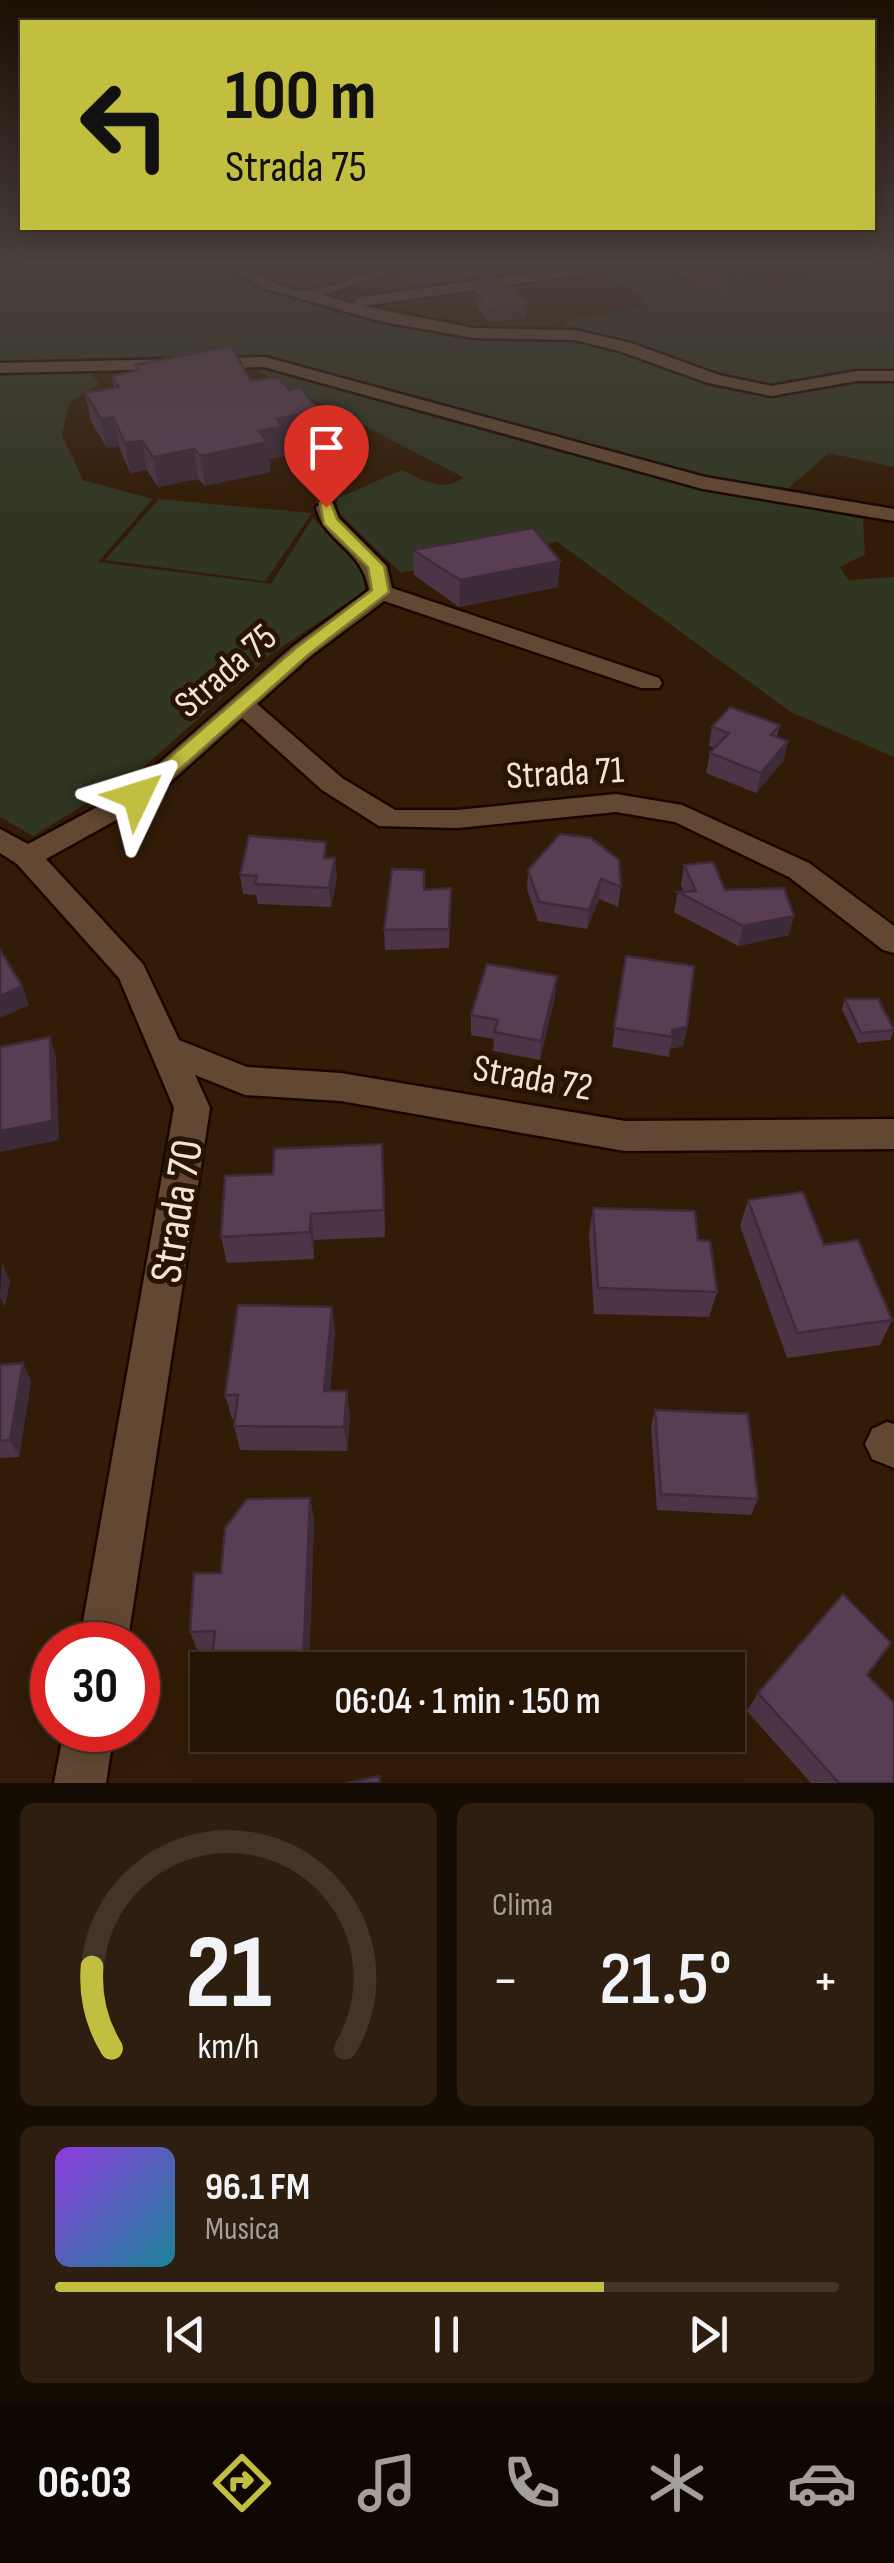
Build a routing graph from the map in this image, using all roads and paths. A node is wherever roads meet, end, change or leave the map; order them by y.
1 (620, 347) edge
2 (0, 368) edge
3 (894, 376) edge
4 (326, 507) dead end
5 (894, 515) edge
6 (380, 592) junction
7 (650, 682) dead end
8 (242, 704) junction
9 (13, 848) edge
10 (894, 942) edge
11 (166, 1049) junction
12 (894, 1134) edge
13 (107, 1622) edge
14 (85, 1752) edge
15 (80, 1783) edge

1 - 3 street
2 - 5 street
4 - 6 street
6 - 7 street
6 - 8 street, Strada 75
8 - 9 street, Strada 75
8 - 10 street, Strada 71
9 - 11 street, Strada 70
11 - 12 street, Strada 72
11 - 13 street, Strada 70
14 - 15 street

